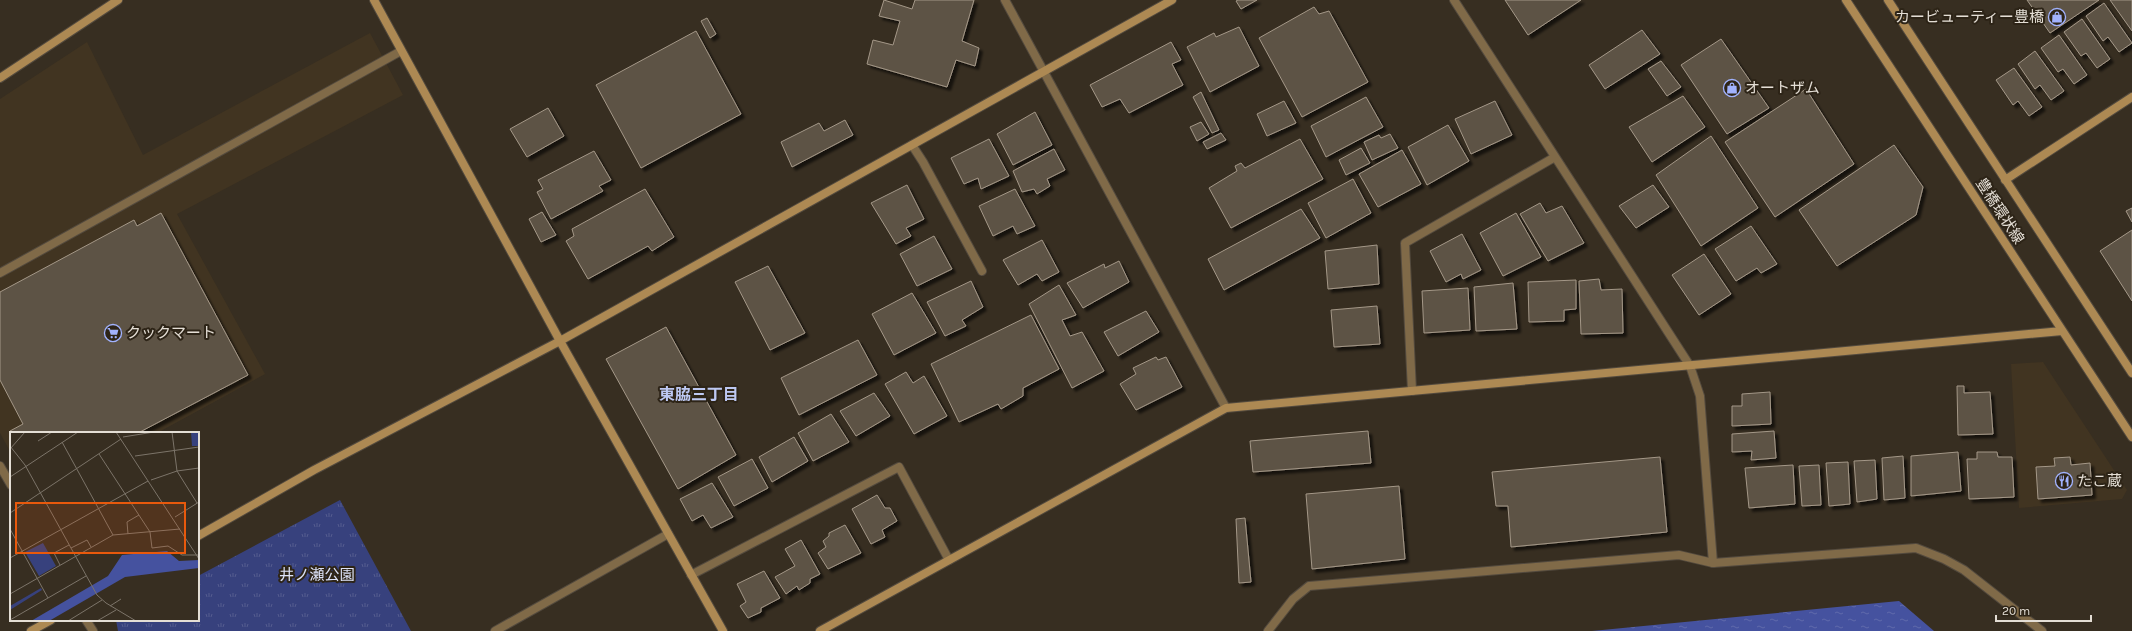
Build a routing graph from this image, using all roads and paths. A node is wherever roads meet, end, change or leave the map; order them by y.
1 (118, 0) edge
2 (374, 0) edge
3 (1005, 0) edge
4 (1172, 0) edge
5 (1454, 0) edge
6 (1846, 0) edge
7 (1888, 0) edge
8 (401, 51) junction
9 (1044, 70) junction
10 (0, 78) edge
11 (2132, 97) edge
12 (912, 146) junction
13 (1555, 157) junction
14 (2005, 180) junction
15 (982, 271) dead end
16 (0, 274) edge
17 (2062, 331) junction
18 (560, 341) junction
19 (1690, 366) junction
20 (2132, 373) edge
21 (1412, 391) junction
22 (1226, 408) junction
23 (2132, 437) edge
24 (0, 466) edge
25 (10, 483) edge
26 (668, 534) junction
27 (199, 535) edge
28 (949, 560) junction
29 (1713, 563) junction
30 (691, 576) junction
31 (49, 621) edge
32 (87, 621) edge
33 (31, 631) edge
34 (93, 631) edge
35 (495, 631) edge
36 (722, 631) edge
37 (820, 631) edge
38 (1268, 631) edge
39 (2042, 631) edge

1 - 10 street
2 - 8 street
3 - 9 street
4 - 9 street
5 - 13 street
6 - 17 street, 豊橋環状線
7 - 14 street, 豊橋環状線
8 - 16 street
8 - 18 street
9 - 12 street
9 - 22 street
11 - 14 street
12 - 15 street
12 - 18 street
13 - 19 street
13 - 21 street
14 - 20 street, 豊橋環状線
17 - 19 street
17 - 23 street, 豊橋環状線
18 - 26 street
18 - 27 street
19 - 21 street
19 - 29 street
21 - 22 street
22 - 28 street
24 - 25 street
26 - 30 street
26 - 35 street
28 - 30 street
28 - 37 street
29 - 38 street
29 - 39 street
30 - 36 street
31 - 33 street
32 - 34 street

